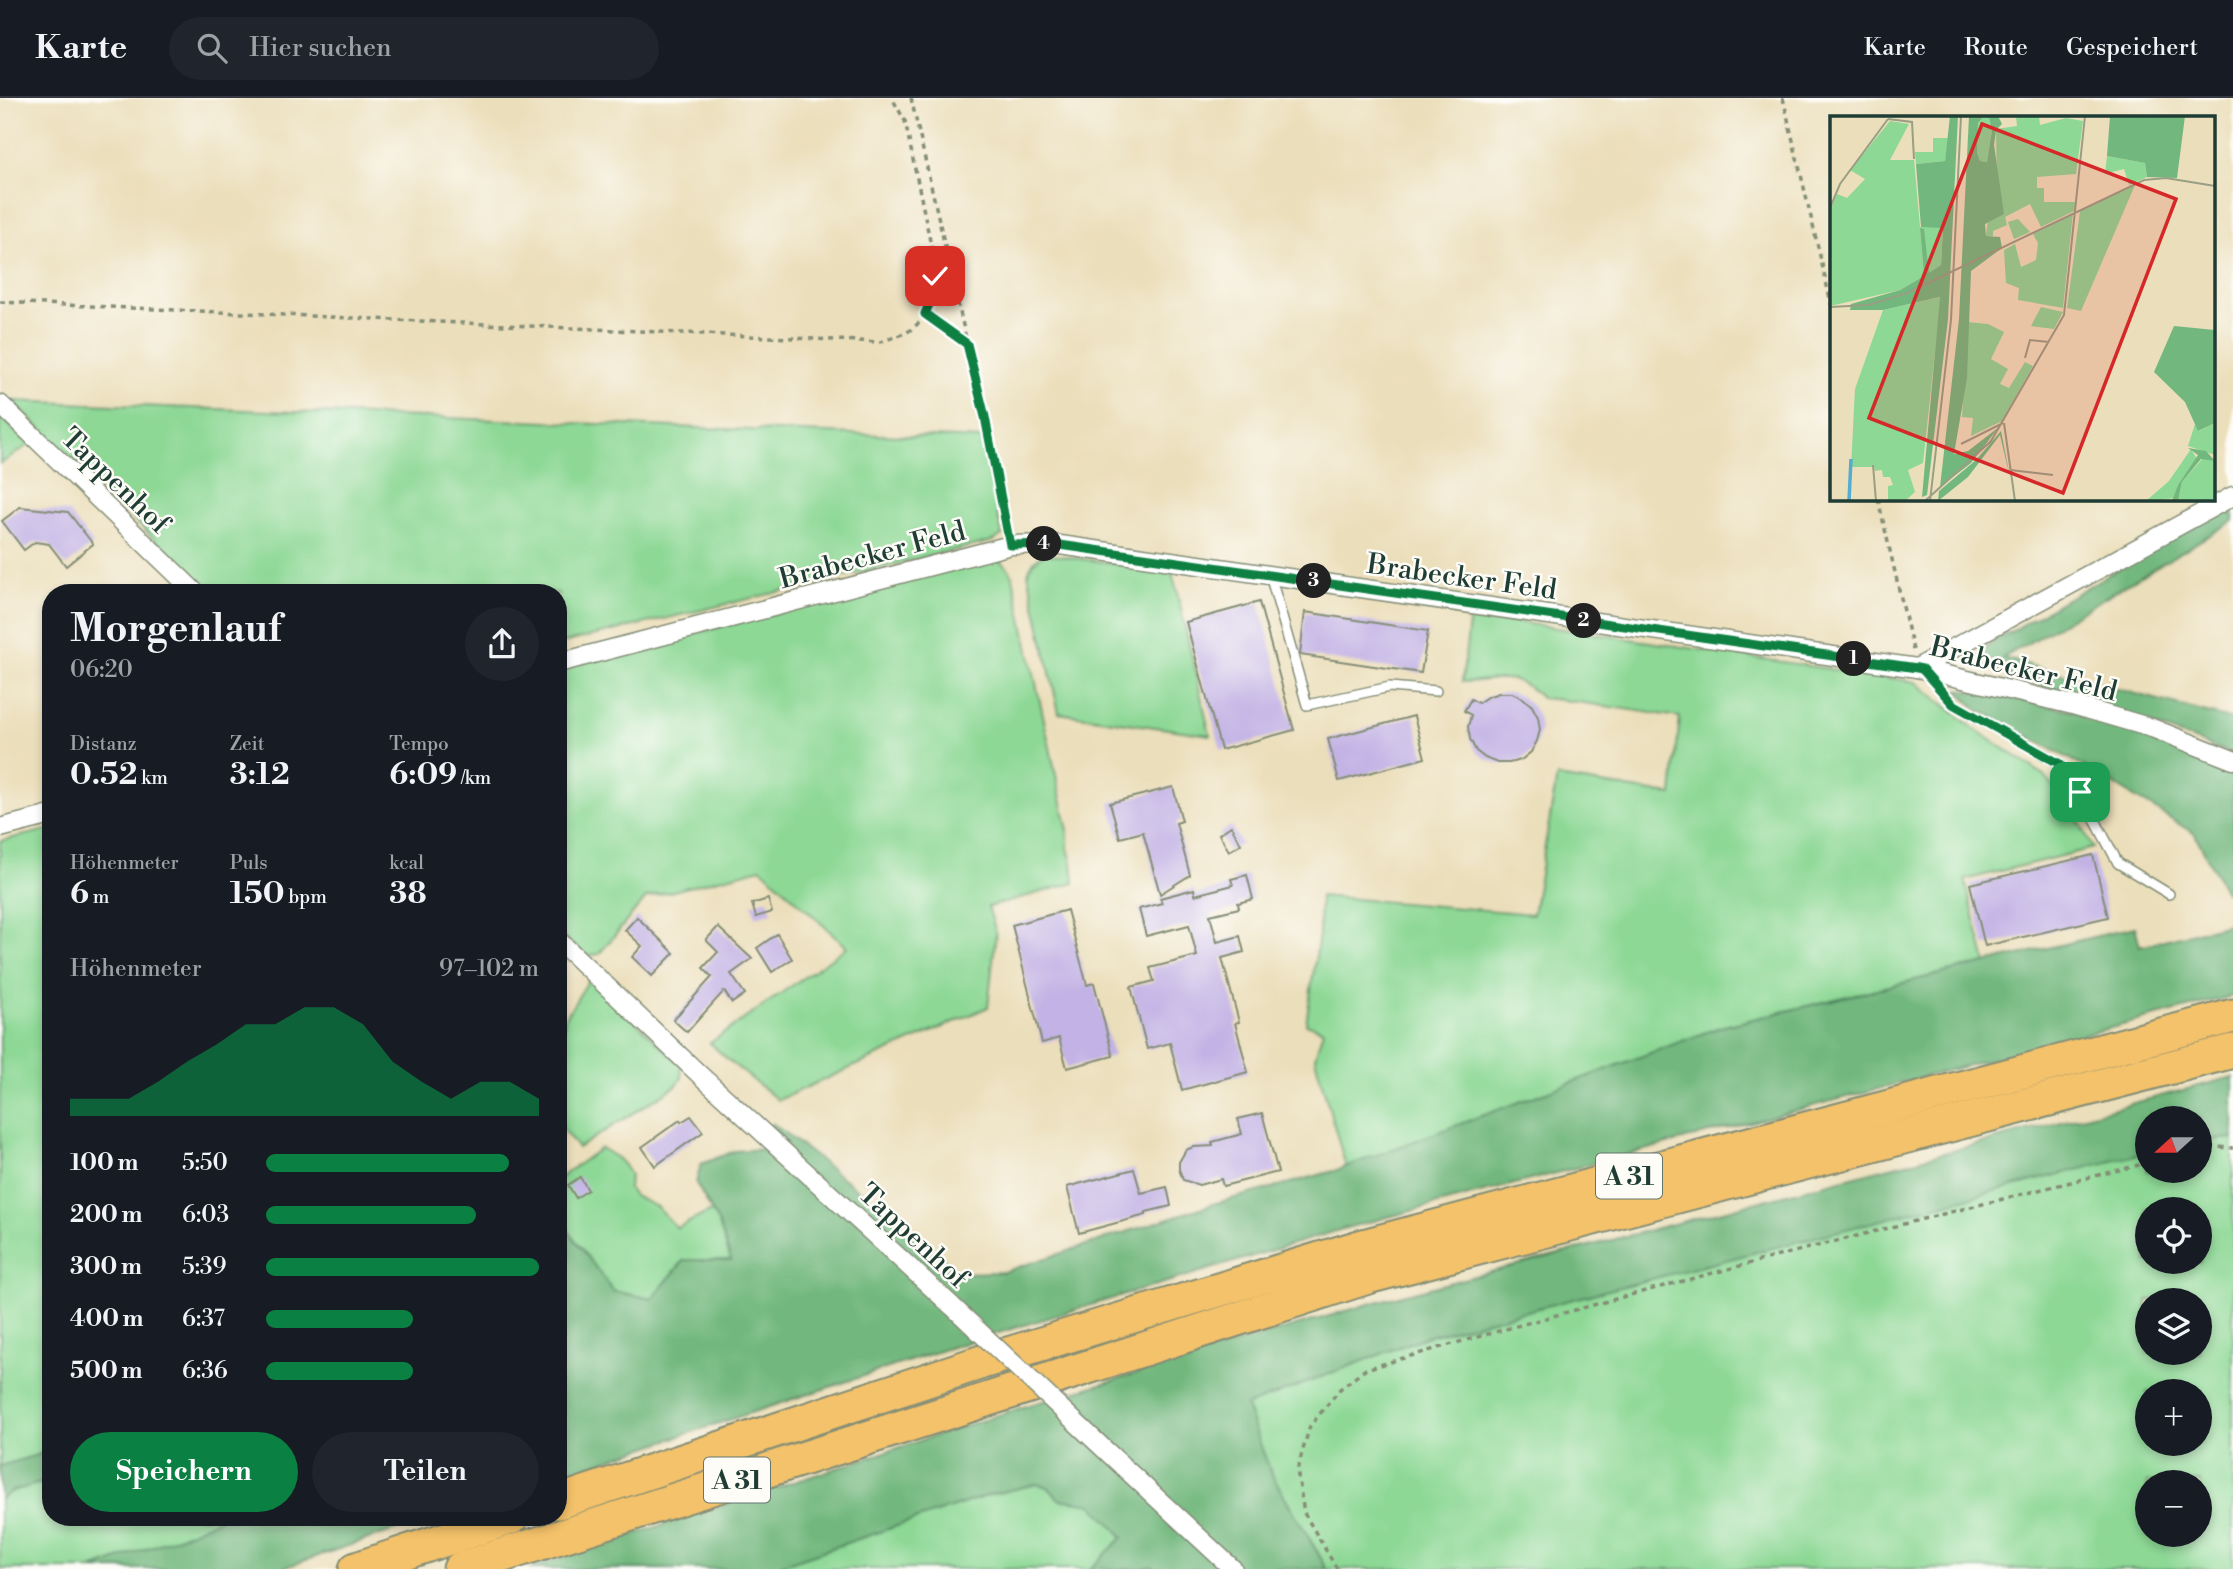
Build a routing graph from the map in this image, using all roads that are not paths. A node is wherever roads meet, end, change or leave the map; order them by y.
1 (0, 404) edge
2 (2233, 496) edge
3 (2214, 502) edge
4 (1270, 575) junction
5 (187, 584) edge
6 (567, 661) edge
7 (1920, 669) junction
8 (1436, 691) dead end
9 (2233, 760) edge
10 (42, 817) edge
11 (0, 828) edge
12 (2169, 894) dead end
13 (567, 949) edge
14 (2233, 1016) edge
15 (2233, 1051) edge
16 (567, 1499) edge
17 (486, 1526) edge
18 (356, 1569) edge
19 (460, 1569) edge
20 (1233, 1569) edge

1 - 5 street, Tappenhof
2 - 3 street
3 - 7 street
4 - 6 street, Brabecker Feld
4 - 7 street, Brabecker Feld
4 - 8 lane
7 - 9 street, Brabecker Feld
7 - 12 lane
10 - 11 street
13 - 20 street, Tappenhof, bridge
14 - 16 highway, A 31
15 - 19 highway, A 31
17 - 18 highway

